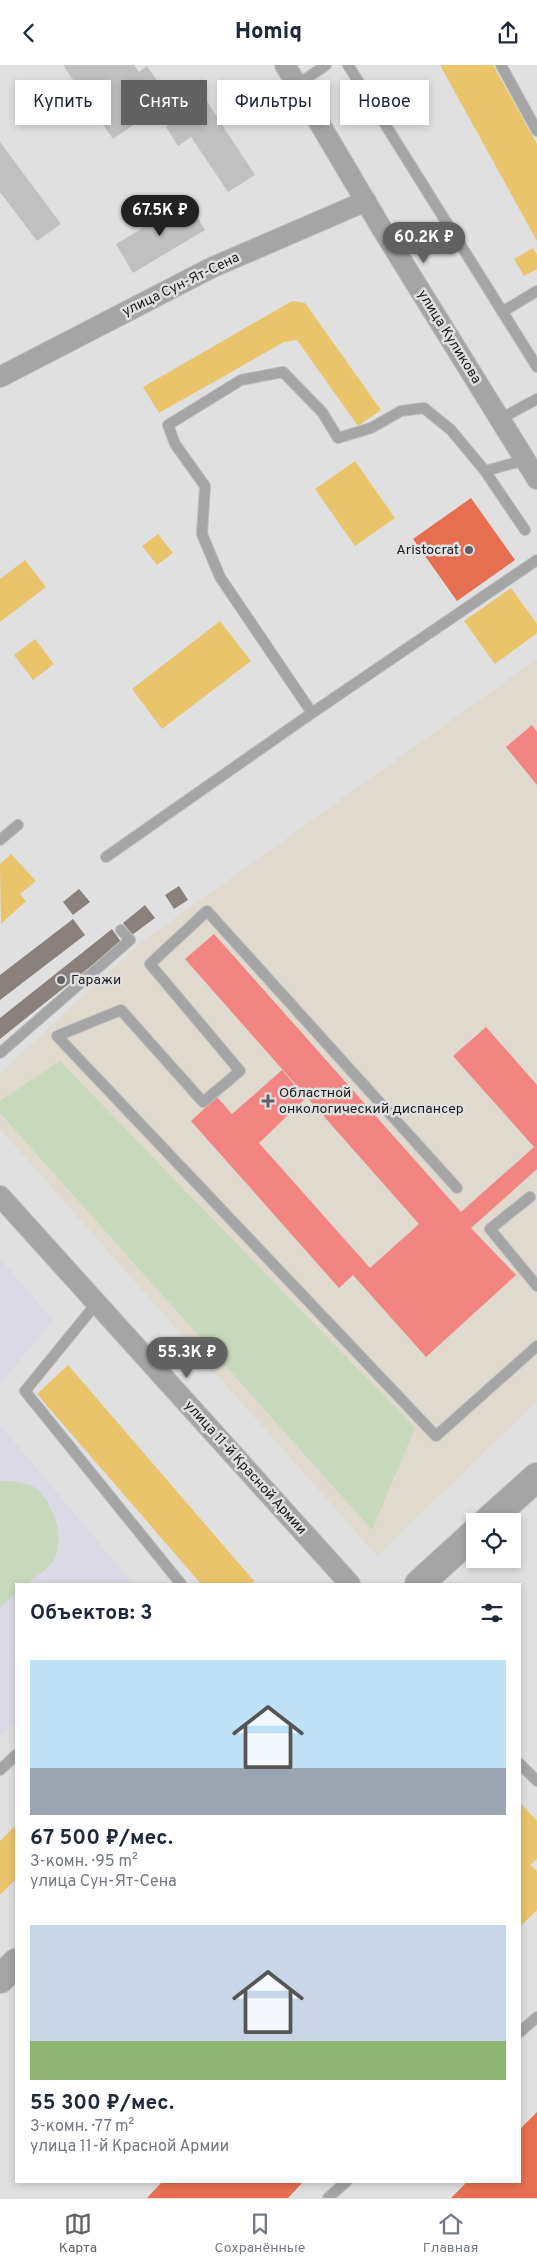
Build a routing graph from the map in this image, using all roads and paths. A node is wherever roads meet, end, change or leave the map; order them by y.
1 (285, 65) edge
2 (326, 65) edge
3 (348, 65) edge
4 (501, 65) edge
5 (294, 80) edge
6 (304, 80) edge
7 (321, 125) edge
8 (537, 131) edge
9 (366, 201) junction
10 (537, 291) edge
11 (502, 312) junction
12 (537, 367) edge
13 (0, 377) edge
14 (537, 399) edge
15 (500, 419) junction
16 (525, 460) junction
17 (486, 471) junction
18 (537, 479) edge
19 (525, 531) dead end
20 (537, 560) edge
21 (312, 713) junction
22 (18, 825) dead end
23 (0, 841) edge
24 (106, 857) dead end
25 (121, 930) dead end
26 (0, 1053) edge
27 (457, 1188) dead end
28 (0, 1196) edge
29 (530, 1197) dead end
30 (537, 1285) edge
31 (96, 1304) junction
32 (537, 1346) edge
33 (537, 1477) edge
34 (497, 1513) edge
35 (466, 1541) edge
36 (181, 1583) edge
37 (349, 1583) edge
38 (420, 1583) edge
39 (15, 1756) edge
40 (521, 1766) edge
41 (0, 1771) edge
42 (537, 1781) edge
43 (537, 2017) edge
44 (521, 2030) edge
45 (345, 2183) edge
46 (328, 2198) edge

1 - 5 street, улица Куликова
2 - 6 lane
3 - 11 lane
4 - 8 lane
7 - 9 street, улица Куликова
9 - 13 street, улица Сун-Ят-Сена
9 - 15 street, улица Куликова
10 - 11 lane
11 - 12 lane
14 - 15 lane
15 - 16 street, улица Куликова
16 - 17 lane
16 - 18 street, улица Куликова
17 - 19 lane
17 - 21 lane
20 - 21 lane
21 - 24 lane
22 - 23 lane
25 - 26 lane
27 - 32 lane
28 - 31 street, улица 11-й Красной Армии
29 - 30 lane
31 - 36 lane
31 - 37 street, улица 11-й Красной Армии
33 - 34 main road
35 - 38 main road
39 - 41 lane
40 - 42 lane
43 - 44 lane
45 - 46 lane

